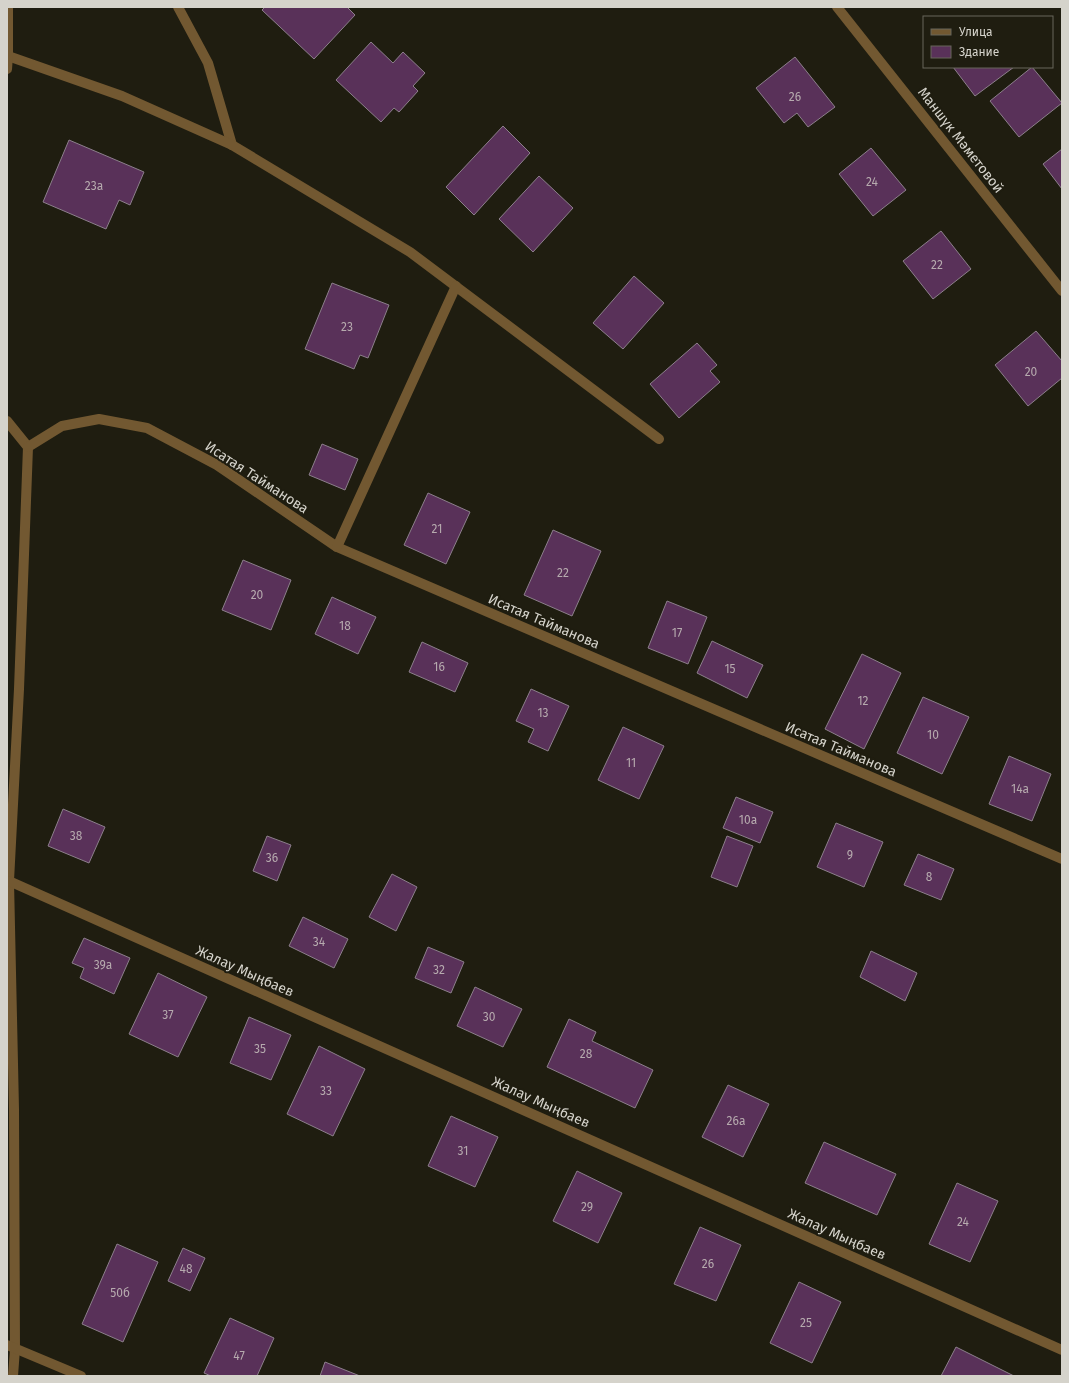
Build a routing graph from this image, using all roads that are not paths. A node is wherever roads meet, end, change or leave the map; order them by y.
1 (8, 7) edge
2 (178, 7) edge
3 (837, 7) edge
4 (8, 56) junction
5 (7, 70) edge
6 (232, 145) junction
7 (456, 286) junction
8 (1062, 291) edge
9 (7, 421) edge
10 (659, 439) dead end
11 (28, 447) junction
12 (337, 547) junction
13 (1062, 859) edge
14 (9, 881) junction
15 (11, 1347) edge
16 (1062, 1350) edge
17 (13, 1376) edge
18 (81, 1376) edge

1 - 4 street
2 - 6 street
3 - 8 street, Маншүк Мәметовой
4 - 5 street
4 - 6 street
6 - 7 street
7 - 10 street
7 - 12 street
9 - 11 street
11 - 12 street, Исатая Тайманова
11 - 14 street
12 - 13 street, Исатая Тайманова
14 - 15 street
14 - 16 street, Жалау Мыңбаев
15 - 17 street
15 - 18 street

